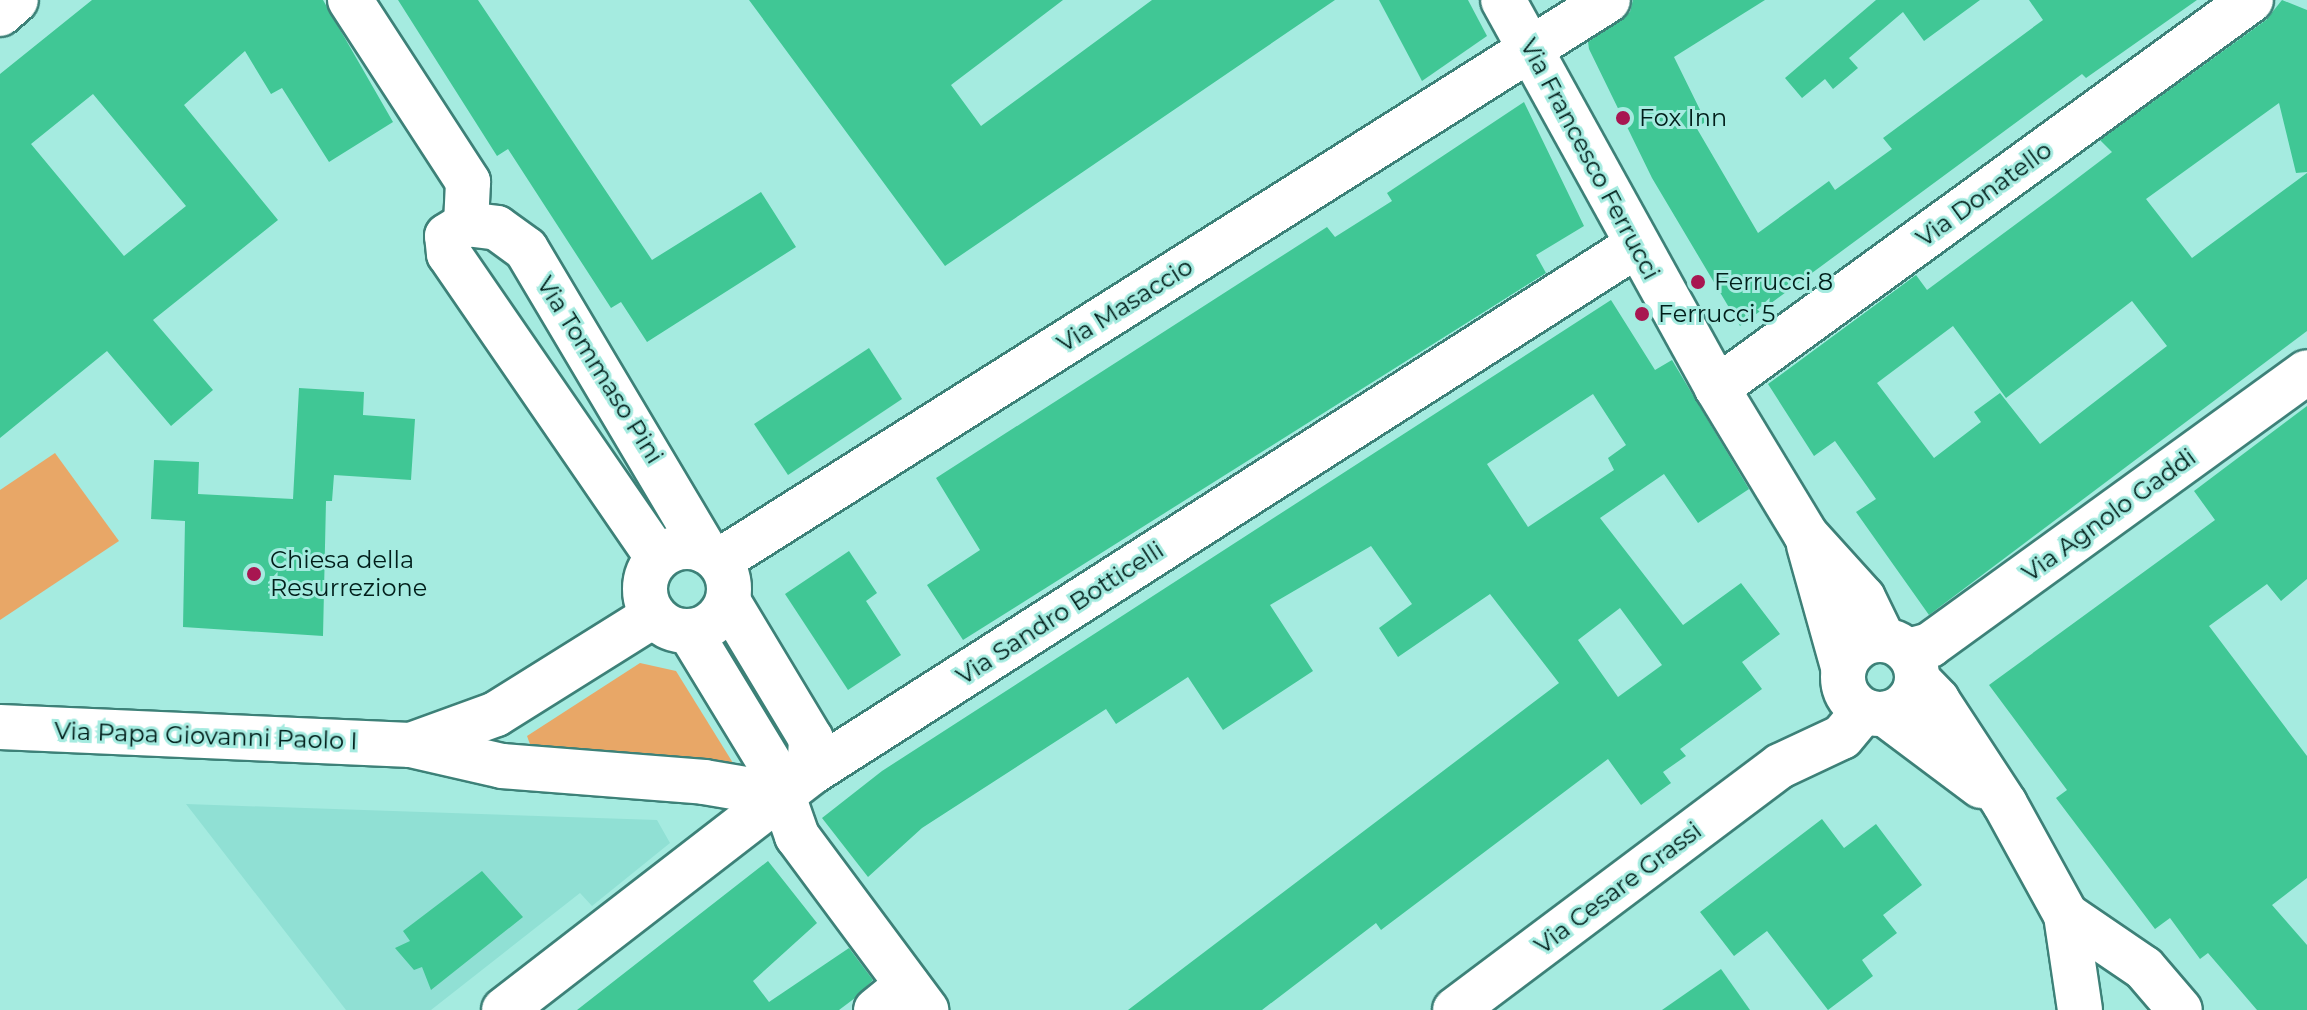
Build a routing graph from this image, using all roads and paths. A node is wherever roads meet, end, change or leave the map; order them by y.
1 (16, 0) edge
2 (350, 0) edge
3 (1503, 0) edge
4 (1608, 0) edge
5 (2251, 0) edge
6 (0, 14) edge
7 (1532, 49) junction
8 (466, 224) junction
9 (1637, 245) junction
10 (2307, 372) edge
11 (1717, 388) junction
12 (1806, 535) junction
13 (658, 558) junction
14 (717, 571) junction
15 (672, 624) junction
16 (1903, 657) junction
17 (1860, 697) junction
18 (0, 727) edge
19 (411, 745) junction
20 (795, 784) junction
21 (2005, 804) junction
22 (2066, 915) junction
23 (903, 1002) edge
24 (504, 1010) edge
25 (1455, 1010) edge
26 (2080, 1010) edge
27 (2180, 1010) edge

1 - 6 street
2 - 8 street
3 - 7 street, Via Francesco Ferrucci
4 - 7 street, Via Masaccio
5 - 11 street, Via Donatello
7 - 9 street, Via Francesco Ferrucci
7 - 14 street, Via Masaccio
8 - 13 street
8 - 14 street, Via Tommaso Pini
9 - 11 street, Via Francesco Ferrucci
9 - 20 street, Via Sandro Botticelli
10 - 16 street, Via Agnolo Gaddi
11 - 12 street, Via Francesco Ferrucci
12 - 16 street, Via Francesco Ferrucci
12 - 17 street
13 - 14 street
13 - 15 street
14 - 15 street
14 - 20 street, Via Tommaso Pini
15 - 19 street, Via Papa Giovanni Paolo I
15 - 20 street
16 - 17 street
16 - 17 street
16 - 21 street, Via Francesco Ferrucci
17 - 21 street
17 - 25 street, Via Cesare Grassi
18 - 19 street, Via Papa Giovanni Paolo I
19 - 20 street, Via Papa Giovanni Paolo I
20 - 23 street
20 - 24 street, Via Sandro Botticelli
21 - 22 street, Via Francesco Ferrucci
22 - 26 street, Via Francesco Ferrucci
22 - 27 street

